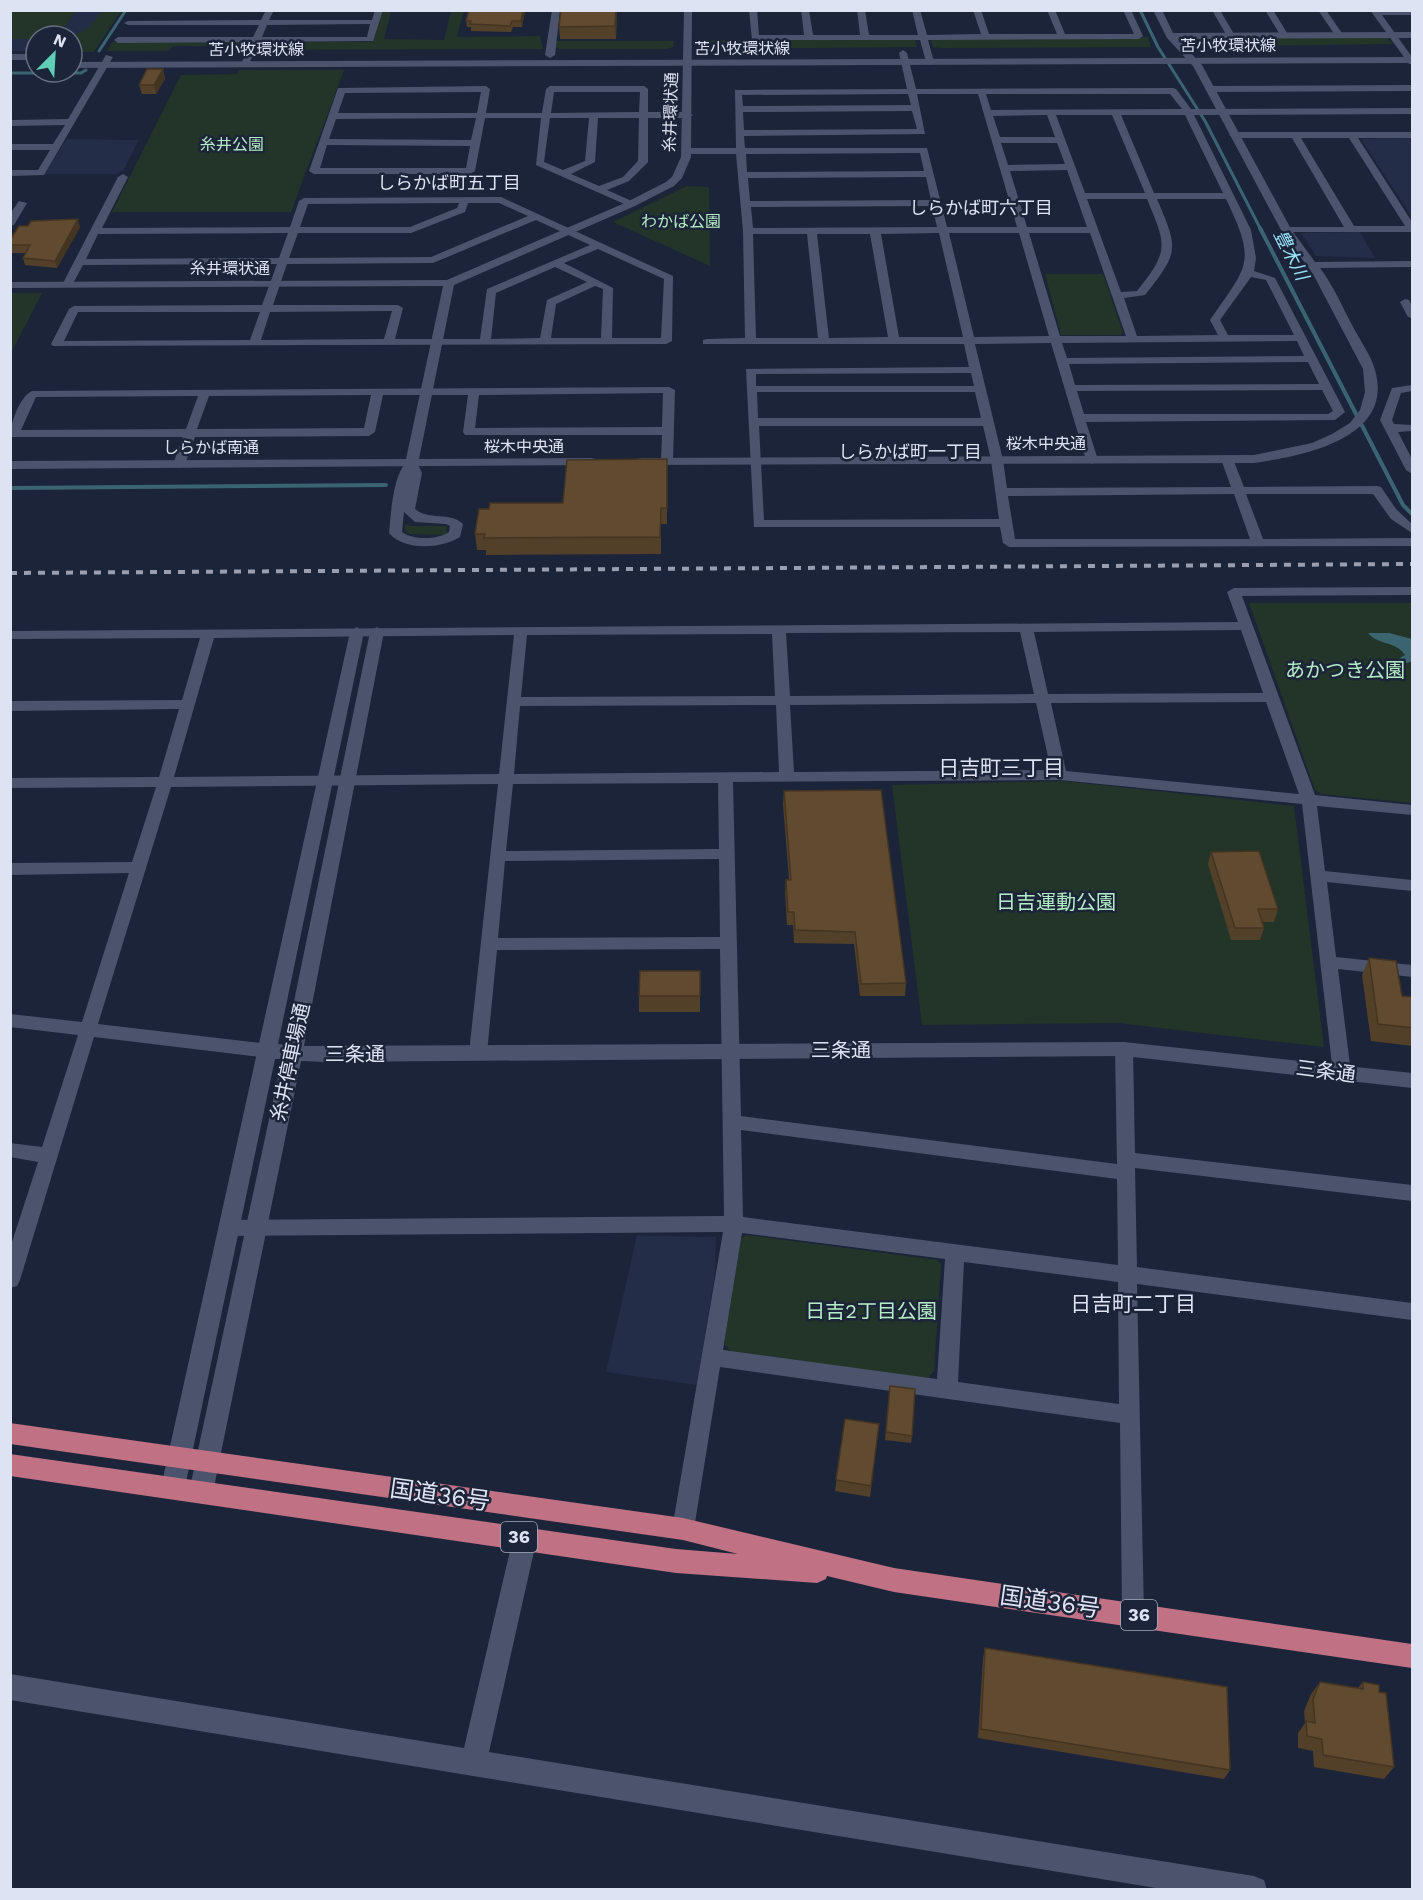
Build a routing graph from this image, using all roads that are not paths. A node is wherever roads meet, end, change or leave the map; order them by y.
1 (135, 10) edge
2 (270, 10) edge
3 (379, 10) edge
4 (556, 10) edge
5 (688, 10) edge
6 (753, 10) edge
7 (806, 10) edge
8 (861, 10) edge
9 (916, 10) edge
10 (977, 10) edge
11 (1051, 10) edge
12 (1127, 10) edge
13 (1157, 10) edge
14 (1215, 10) edge
15 (1269, 10) edge
16 (1322, 10) edge
17 (1375, 12) edge
18 (1413, 13) edge
19 (264, 22) junction
20 (375, 22) junction
21 (128, 23) junction
22 (1413, 35) edge
23 (1170, 36) junction
24 (1231, 36) junction
25 (1285, 36) junction
26 (1340, 36) junction
27 (1393, 36) junction
28 (1062, 37) junction
29 (809, 38) junction
30 (866, 38) junction
31 (923, 38) junction
32 (986, 38) junction
33 (256, 40) junction
34 (550, 55) junction
35 (1190, 56) junction
36 (1411, 57) edge
37 (84, 58) edge
38 (688, 58) junction
39 (904, 58) junction
40 (928, 58) junction
41 (247, 60) junction
42 (107, 61) junction
43 (84, 64) edge
44 (1209, 88) junction
45 (1413, 88) edge
46 (912, 91) junction
47 (981, 91) junction
48 (916, 108) junction
49 (739, 109) junction
50 (1413, 111) edge
51 (1190, 112) junction
52 (1222, 112) junction
53 (987, 113) junction
54 (1051, 113) junction
55 (1116, 113) junction
56 (482, 115) junction
57 (545, 115) junction
58 (594, 115) junction
59 (644, 115) junction
60 (688, 115) junction
61 (332, 116) junction
62 (70, 122) junction
63 (10, 123) edge
64 (739, 133) junction
65 (1234, 135) junction
66 (1295, 135) junction
67 (1352, 135) junction
68 (1413, 135) edge
69 (996, 140) junction
70 (1060, 140) junction
71 (324, 142) junction
72 (476, 142) junction
73 (10, 147) edge
74 (56, 147) junction
75 (688, 151) junction
76 (742, 151) junction
77 (1070, 167) junction
78 (1004, 168) junction
79 (10, 173) edge
80 (563, 174) junction
81 (930, 174) junction
82 (744, 175) junction
83 (123, 177) dead end
84 (598, 190) junction
85 (1081, 196) junction
86 (1150, 196) junction
87 (1229, 196) junction
88 (464, 201) junction
89 (10, 203) edge
90 (937, 203) junction
91 (631, 204) junction
92 (747, 204) junction
93 (537, 216) junction
94 (10, 223) edge
95 (1413, 229) edge
96 (1094, 230) junction
97 (1286, 230) junction
98 (1351, 230) junction
99 (94, 231) junction
100 (294, 231) junction
101 (569, 231) junction
102 (748, 231) junction
103 (875, 231) junction
104 (944, 231) junction
105 (1023, 231) junction
106 (812, 232) junction
107 (598, 245) junction
108 (283, 261) junction
109 (79, 262) junction
110 (556, 264) junction
111 (1413, 264) edge
112 (1312, 265) junction
113 (1248, 273) junction
114 (595, 282) junction
115 (449, 283) junction
116 (276, 284) junction
117 (10, 285) edge
118 (67, 285) junction
119 (1117, 295) junction
120 (1413, 302) edge
121 (266, 308) junction
122 (1413, 315) edge
123 (1301, 338) junction
124 (967, 339) junction
125 (1133, 339) junction
126 (1225, 339) junction
127 (894, 340) junction
128 (1056, 340) junction
129 (606, 341) junction
130 (751, 341) junction
131 (824, 341) junction
132 (389, 342) junction
133 (436, 342) junction
134 (485, 342) junction
135 (545, 342) junction
136 (707, 342) dead end
137 (254, 343) junction
138 (1311, 359) junction
139 (1063, 361) junction
140 (975, 370) junction
141 (1326, 387) junction
142 (1071, 388) junction
143 (1413, 388) edge
144 (751, 389) junction
145 (980, 389) junction
146 (427, 391) junction
147 (474, 391) junction
148 (205, 392) junction
149 (378, 392) junction
150 (1080, 418) junction
151 (753, 422) junction
152 (987, 422) junction
153 (1389, 428) junction
154 (1413, 428) edge
155 (668, 431) junction
156 (190, 434) junction
157 (1227, 459) junction
158 (997, 460) junction
159 (1092, 460) junction
160 (667, 461) junction
161 (609, 462) edge
162 (632, 462) edge
163 (755, 462) junction
164 (412, 463) junction
165 (178, 464) junction
166 (10, 465) edge
167 (1413, 470) edge
168 (1238, 490) junction
169 (1001, 492) junction
170 (1006, 523) junction
171 (1413, 529) edge
172 (1258, 542) junction
173 (1413, 542) edge
174 (1413, 591) edge
175 (1246, 626) junction
176 (1026, 627) junction
177 (778, 629) junction
178 (521, 631) junction
179 (367, 632) junction
180 (207, 633) junction
181 (10, 635) edge
182 (1273, 697) junction
183 (1043, 698) junction
184 (783, 700) junction
185 (516, 702) junction
186 (188, 704) junction
187 (10, 705) edge
188 (1060, 775) junction
189 (788, 778) junction
190 (725, 779) junction
191 (506, 780) junction
192 (165, 782) junction
193 (325, 782) junction
194 (348, 782) junction
195 (10, 783) edge
196 (1309, 800) junction
197 (1413, 810) edge
198 (726, 854) junction
199 (500, 856) junction
200 (138, 867) junction
201 (10, 869) edge
202 (1319, 876) junction
203 (1413, 885) edge
204 (728, 943) junction
205 (489, 944) junction
206 (1328, 962) junction
207 (1413, 971) edge
208 (10, 1020) edge
209 (88, 1029) junction
210 (1124, 1049) junction
211 (268, 1051) junction
212 (730, 1051) junction
213 (293, 1053) junction
214 (478, 1053) junction
215 (1342, 1073) junction
216 (1413, 1081) edge
217 (734, 1122) junction
218 (10, 1150) edge
219 (49, 1156) junction
220 (1126, 1166) junction
221 (1413, 1193) edge
222 (734, 1224) junction
223 (229, 1228) junction
224 (255, 1228) junction
225 (955, 1253) junction
226 (1129, 1275) junction
227 (10, 1280) edge
228 (1413, 1311) edge
229 (711, 1357) junction
230 (947, 1388) junction
231 (1130, 1414) junction
232 (10, 1433) edge
233 (179, 1458) junction
234 (208, 1462) junction
235 (10, 1465) edge
236 (173, 1487) junction
237 (201, 1492) junction
238 (683, 1529) junction
239 (525, 1538) junction
240 (866, 1574) junction
241 (1133, 1614) junction
242 (1413, 1656) edge
243 (10, 1687) edge
244 (474, 1763) junction
245 (1254, 1890) edge

1 - 21 street
2 - 19 street
3 - 20 street
4 - 34 street
5 - 38 street, 糸井環状通
6 - 29 street
7 - 29 street
8 - 30 street
9 - 31 street
10 - 32 street
11 - 28 street
12 - 28 street
13 - 23 street, 桜木中央通
14 - 24 street
15 - 25 street
16 - 26 street
17 - 18 street
17 - 27 street
19 - 20 street
19 - 21 street
19 - 33 street
20 - 33 street
21 - 33 street
22 - 27 street
23 - 24 street
23 - 35 street, 桜木中央通
24 - 25 street
25 - 26 street
26 - 27 street
27 - 36 street
28 - 32 street
29 - 30 street
30 - 31 street
31 - 32 street
31 - 40 street
33 - 41 street
34 - 38 street, 苫小牧環状線
34 - 41 street, 苫小牧環状線
35 - 36 street, 苫小牧環状線
35 - 40 street, 苫小牧環状線
35 - 44 street, 桜木中央通
37 - 42 street, 苫小牧環状線
38 - 39 street, 苫小牧環状線
38 - 41 street, 苫小牧環状線
38 - 60 street, 糸井環状通
39 - 40 street, 苫小牧環状線
39 - 46 street
41 - 42 street, 苫小牧環状線
42 - 43 street, 苫小牧環状線
42 - 62 street
44 - 45 street
44 - 52 street, 桜木中央通
46 - 47 street
46 - 48 street
46 - 49 street
47 - 51 street
47 - 53 street
48 - 49 street
48 - 64 street
49 - 64 street
50 - 52 street
51 - 52 street
51 - 55 street
51 - 87 street
52 - 65 street, 桜木中央通
53 - 54 street
53 - 69 street
54 - 55 street
54 - 70 street
55 - 86 street
56 - 57 street
56 - 61 street
56 - 61 street
56 - 72 street
57 - 58 street
57 - 59 street
57 - 80 street
58 - 59 street
58 - 80 street
59 - 60 street
59 - 84 street
60 - 75 street, 糸井環状通
61 - 71 street
62 - 63 street
62 - 74 street
64 - 76 street
65 - 66 street
65 - 97 street, 桜木中央通
66 - 67 street
66 - 98 street
67 - 68 street
67 - 95 street
69 - 70 street
69 - 78 street
70 - 77 street
71 - 72 street
71 - 72 street
73 - 74 street
74 - 79 street
75 - 76 street
75 - 91 street, 糸井環状通
76 - 81 street
76 - 82 street
77 - 78 street
77 - 85 street
78 - 105 street
80 - 84 street
81 - 82 street
81 - 90 street
82 - 92 street
83 - 99 street
84 - 91 street
85 - 86 street
85 - 96 street
86 - 87 street
86 - 119 street
87 - 113 street
88 - 93 street
88 - 100 street
88 - 100 street
89 - 94 street
90 - 92 street
90 - 104 street
91 - 101 street, 糸井環状通
92 - 102 street
93 - 101 street
93 - 108 street
95 - 98 street
96 - 105 street
96 - 119 street
97 - 98 street
97 - 112 street, 桜木中央通
99 - 100 street
99 - 109 street
100 - 108 street
101 - 107 street
101 - 115 street, 糸井環状通
102 - 106 street
102 - 130 street
103 - 104 street
103 - 106 street
103 - 127 street
104 - 105 street
104 - 124 street
105 - 128 street
106 - 131 street
107 - 110 street
107 - 129 street
108 - 109 street
108 - 116 street
109 - 118 street
110 - 114 street
110 - 134 street
111 - 112 street
112 - 157 street, 桜木中央通
113 - 123 street
113 - 126 street
114 - 129 street
114 - 135 street
115 - 116 street, 糸井環状通
115 - 133 street
116 - 118 street, 糸井環状通
116 - 121 street
117 - 118 street, 糸井環状通
119 - 125 street
120 - 122 street
121 - 132 street
121 - 137 street
121 - 137 street
123 - 126 street
123 - 138 street
124 - 127 street
124 - 128 street
124 - 140 street
125 - 126 street
125 - 128 street
127 - 131 street
128 - 139 street
129 - 135 street
130 - 131 street
130 - 136 street
132 - 133 street
132 - 137 street
133 - 134 street
133 - 146 street
134 - 135 street
138 - 139 street
138 - 141 street
139 - 142 street
140 - 144 street
140 - 145 street
141 - 142 street
141 - 150 street
142 - 150 street
143 - 153 street
144 - 145 street
144 - 151 street
145 - 152 street
146 - 147 street
146 - 149 street
146 - 164 street
147 - 155 street
147 - 155 street
148 - 149 street
148 - 156 street
148 - 156 street
149 - 156 street
150 - 159 street
151 - 152 street
151 - 163 street
152 - 158 street
153 - 154 street
153 - 167 street
155 - 160 street
156 - 165 street
157 - 159 street, 桜木中央通
157 - 168 street
158 - 159 street, 桜木中央通
158 - 163 street, 桜木中央通
158 - 169 street
160 - 162 street, 桜木中央通
160 - 163 street, 桜木中央通
161 - 164 street, 桜木中央通
163 - 170 street
164 - 164 street
164 - 165 street, しらかば南通
165 - 166 street, しらかば南通
168 - 169 street
168 - 171 street
168 - 172 street
169 - 170 street
170 - 172 street
172 - 173 street
174 - 175 street
175 - 176 street
175 - 182 street
176 - 177 street
176 - 183 street
177 - 178 street
177 - 184 street
178 - 179 street
178 - 185 street
179 - 180 street
179 - 193 street, 糸井停車場通
179 - 194 street, 糸井停車場通
180 - 181 street
180 - 186 street
182 - 183 street
182 - 196 street
183 - 184 street
183 - 188 street
184 - 185 street
184 - 189 street
185 - 191 street
186 - 187 street
186 - 192 street
188 - 189 street
188 - 196 street
189 - 190 street
190 - 191 street
190 - 198 street
191 - 194 street
191 - 199 street
192 - 193 street
192 - 195 street
192 - 200 street
193 - 194 street
193 - 211 street, 糸井停車場通
194 - 213 street, 糸井停車場通
196 - 197 street
196 - 202 street
198 - 199 street
198 - 204 street
199 - 205 street
200 - 201 street
200 - 209 street
202 - 203 street
202 - 206 street
204 - 205 street
204 - 212 street
205 - 214 street
206 - 207 street
206 - 215 street
208 - 209 street
209 - 211 street
209 - 219 street
210 - 212 street, 三条通
210 - 215 street, 三条通
210 - 220 street
211 - 213 street, 三条通
211 - 223 street, 糸井停車場通
212 - 214 street, 三条通
212 - 217 street
213 - 214 street, 三条通
213 - 224 street, 糸井停車場通
215 - 216 street, 三条通
217 - 220 street
217 - 222 street
218 - 219 street
219 - 227 street
220 - 221 street
220 - 226 street
222 - 224 street
222 - 225 street
222 - 229 street
223 - 224 street
223 - 233 street, 糸井停車場通
224 - 234 street, 糸井停車場通
225 - 226 street
225 - 230 street
226 - 228 street
226 - 231 street
229 - 230 street
229 - 238 street
230 - 231 street
231 - 241 street
232 - 233 highway, 国道36号 / 36
233 - 234 highway, 国道36号 / 36
233 - 236 street, 糸井停車場通
234 - 237 street, 糸井停車場通
234 - 238 highway, 国道36号 / 36
235 - 236 highway, 国道36号 / 36
236 - 237 highway, 国道36号 / 36
237 - 239 highway, 国道36号 / 36
238 - 240 highway, 国道36号 / 36
239 - 240 highway, 国道36号 / 36
239 - 244 street
240 - 241 highway, 国道36号 / 36
241 - 242 highway, 国道36号 / 36
243 - 244 street
244 - 245 street

